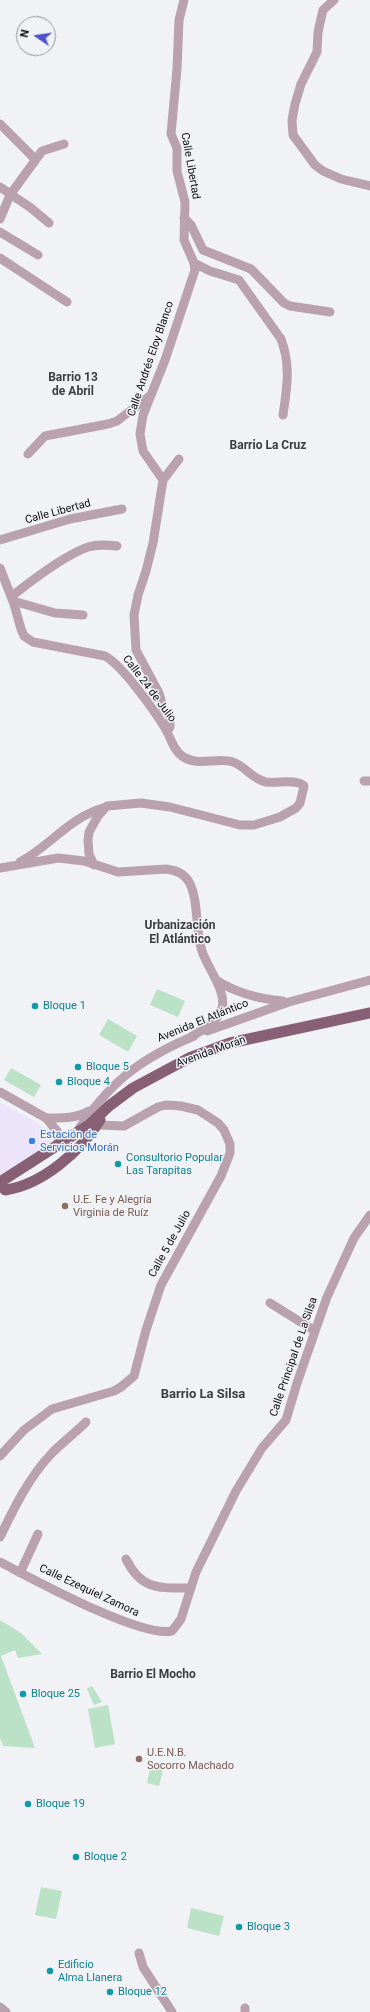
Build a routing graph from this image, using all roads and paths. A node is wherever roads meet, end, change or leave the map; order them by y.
1 (184, 0) edge
2 (334, 0) edge
3 (0, 124) edge
4 (64, 144) dead end
5 (35, 159) junction
6 (370, 186) edge
7 (0, 187) edge
8 (10, 195) junction
9 (184, 218) junction
10 (0, 219) edge
11 (49, 223) dead end
12 (0, 232) edge
13 (38, 255) dead end
14 (0, 258) edge
15 (194, 263) junction
16 (67, 302) dead end
17 (330, 312) dead end
18 (151, 395) junction
19 (283, 415) dead end
20 (28, 454) dead end
21 (179, 459) dead end
22 (163, 480) junction
23 (122, 509) dead end
24 (0, 540) edge
25 (116, 546) dead end
26 (0, 568) edge
27 (12, 598) junction
28 (83, 615) dead end
29 (167, 732) junction
30 (104, 808) junction
31 (94, 865) junction
32 (13, 866) junction
33 (0, 868) edge
34 (214, 979) junction
35 (370, 980) edge
36 (289, 1002) junction
37 (370, 1013) edge
38 (189, 1038) junction
39 (0, 1092) edge
40 (109, 1106) junction
41 (92, 1109) junction
42 (46, 1118) junction
43 (98, 1125) junction
44 (75, 1134) junction
45 (59, 1146) junction
46 (56, 1167) junction
47 (2, 1188) edge
48 (370, 1215) edge
49 (270, 1303) dead end
50 (315, 1331) junction
51 (86, 1422) dead end
52 (0, 1456) edge
53 (38, 1534) dead end
54 (0, 1537) edge
55 (126, 1559) dead end
56 (0, 1562) edge
57 (20, 1573) junction
58 (190, 1588) junction
59 (172, 1631) joint
60 (139, 1953) dead end
61 (0, 2008) edge
62 (6, 2012) edge
63 (172, 2012) edge

1 - 9 street, Calle Libertad
2 - 6 street
3 - 5 street
4 - 5 street
5 - 8 street
7 - 8 street
8 - 10 street
8 - 11 street
9 - 15 street, Calle Libertad
9 - 17 street
12 - 13 street
14 - 16 street
15 - 18 street, Calle Andrés Eloy Blanco
15 - 19 street
18 - 20 street
18 - 22 street, Calle Andrés Eloy Blanco
21 - 22 street
22 - 29 street
23 - 24 street, Calle Libertad
25 - 27 street
26 - 27 street, Calle 24 de Julio
27 - 28 street
27 - 29 street, Calle 24 de Julio
29 - 30 street, Calle 24 de Julio
30 - 31 street
30 - 32 street, Calle 24 de Julio
31 - 32 street
31 - 34 street
32 - 33 street
34 - 36 street
34 - 38 street
35 - 36 street, Avenida El Atlántico
36 - 38 street, Avenida El Atlántico
37 - 40 main road, Avenida Morán
38 - 41 street, Avenida El Atlántico
39 - 42 street
40 - 43 main road, Avenida Morán
40 - 44 main road, Avenida Morán
41 - 42 street
41 - 44 street, Avenida El Atlántico
42 - 45 street
43 - 46 main road, Avenida Morán
43 - 52 street, Calle 5 de Julio
44 - 45 main road, Avenida Morán
44 - 46 main road
45 - 47 main road
46 - 47 main road, Avenida Morán
48 - 50 street, Calle Principal de La Silsa
49 - 50 street
50 - 58 street, Calle Principal de La Silsa
51 - 54 street
53 - 57 street
55 - 58 street
56 - 57 street, Calle Ezequiel Zamora
57 - 59 street, Calle Ezequiel Zamora
58 - 59 street, Calle Principal de La Silsa
60 - 63 street
61 - 62 street

